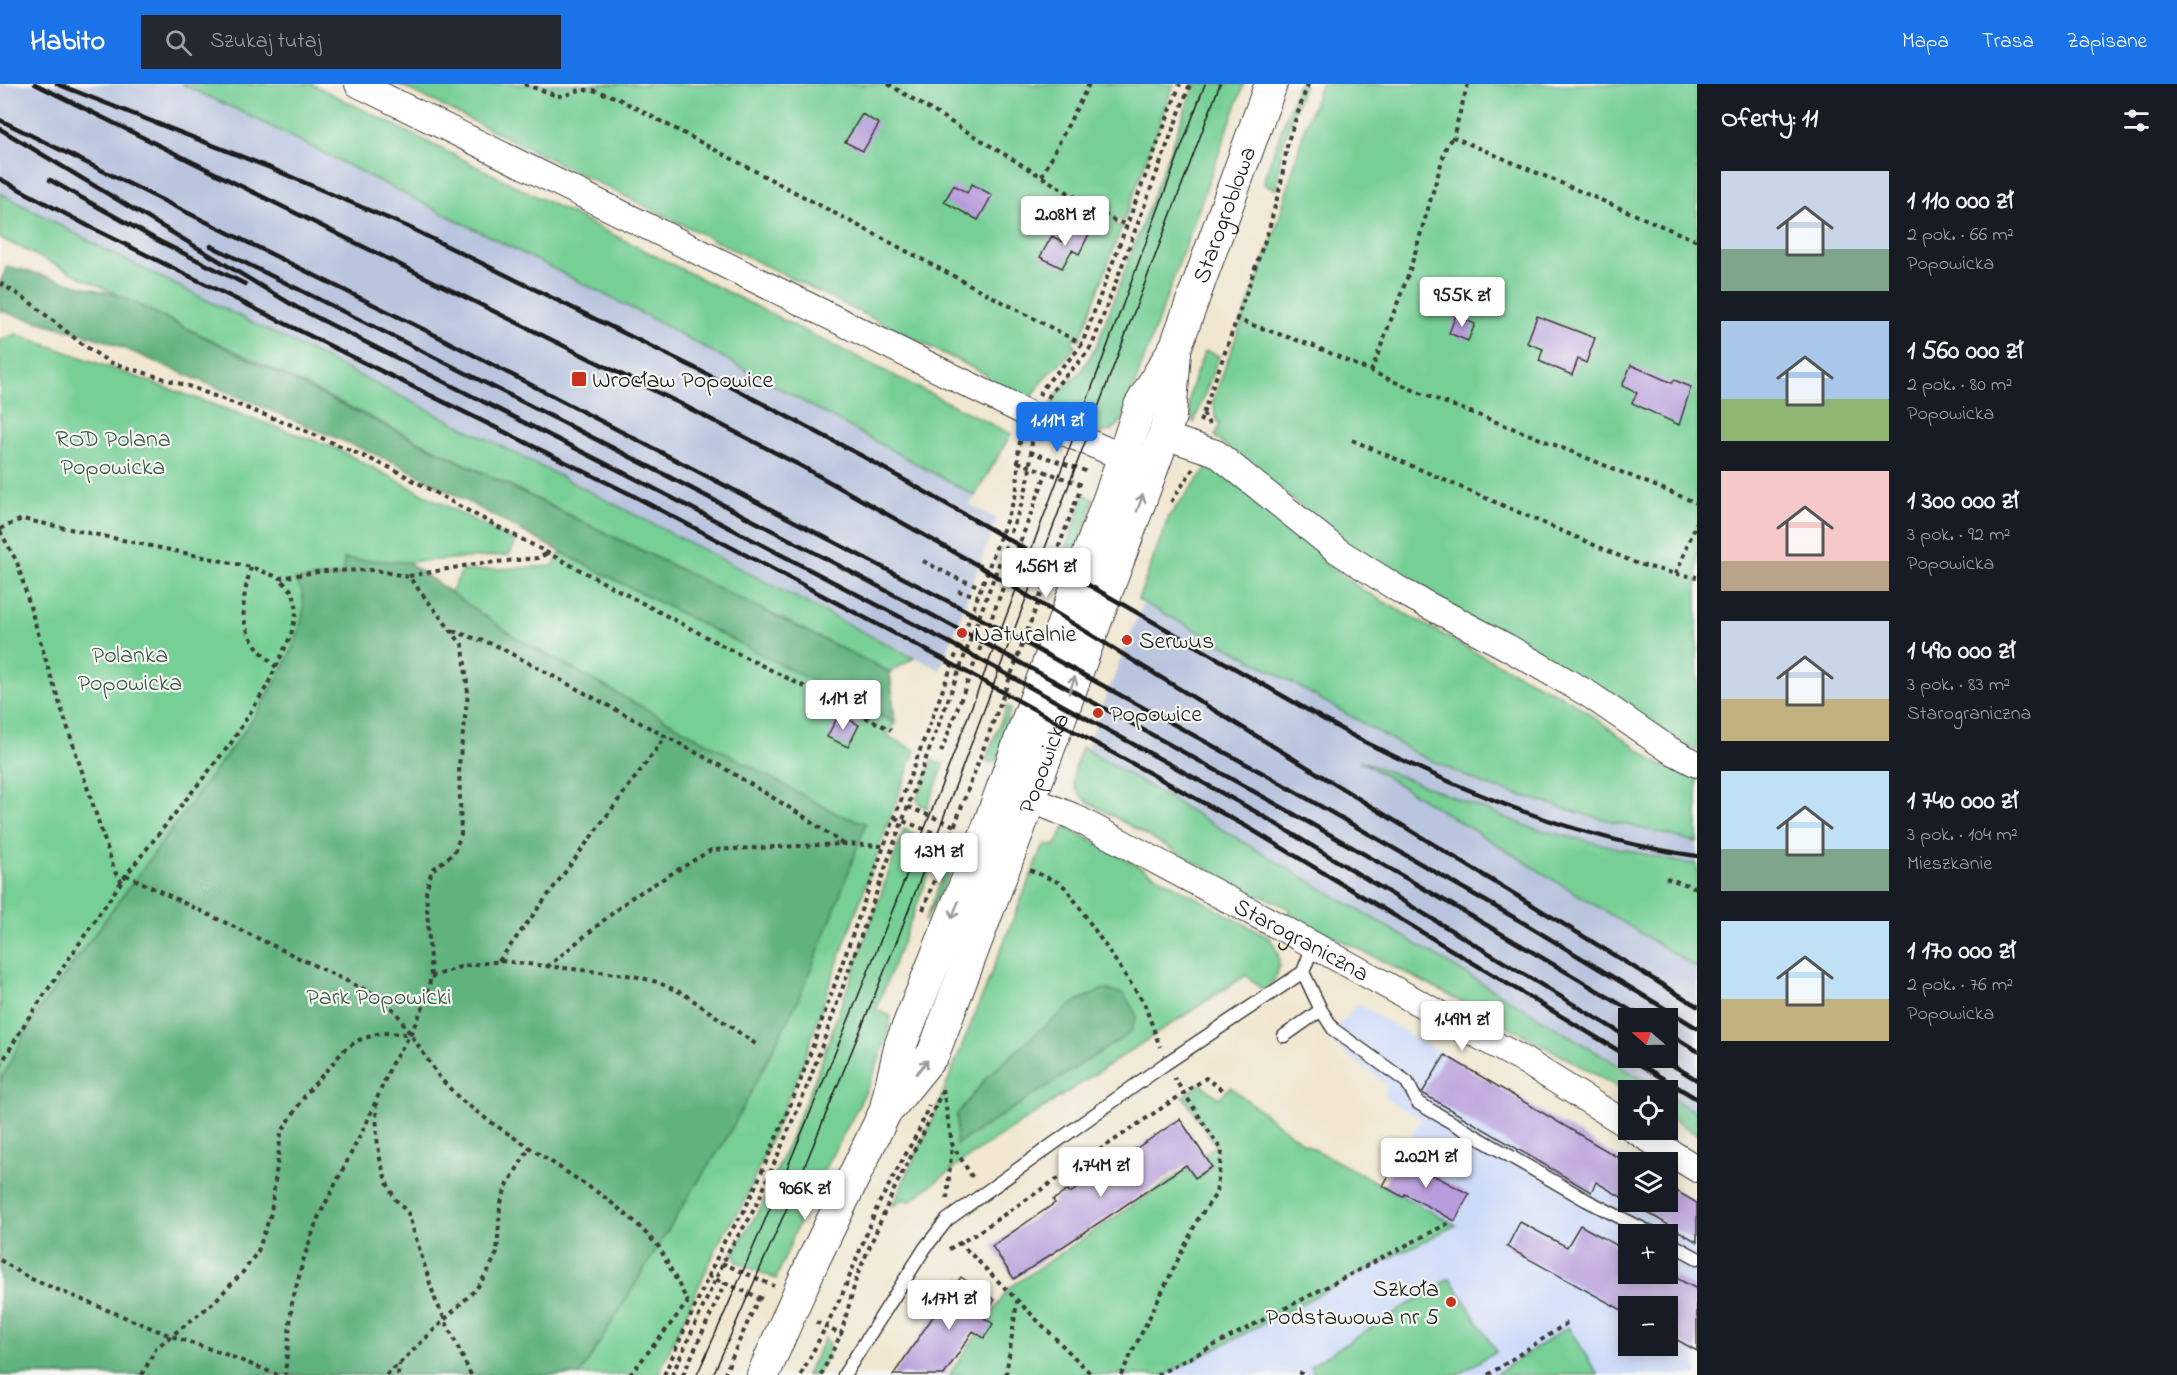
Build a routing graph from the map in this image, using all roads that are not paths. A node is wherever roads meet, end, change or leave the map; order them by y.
1 (358, 84) edge
2 (1271, 84) edge
3 (1176, 346) junction
4 (1164, 436) junction
5 (1123, 457) junction
6 (1697, 764) edge
7 (1030, 799) junction
8 (1313, 946) junction
9 (1303, 972) junction
10 (1321, 1010) junction
11 (1284, 1036) dead end
12 (885, 1112) junction
13 (1618, 1119) edge
14 (1650, 1140) edge
15 (1697, 1169) edge
16 (1633, 1224) edge
17 (1678, 1248) edge
18 (1697, 1258) edge
19 (763, 1375) edge
20 (844, 1375) edge

1 - 5 street
2 - 3 street, Starogroblowa
3 - 4 street, Starogroblowa
3 - 5 street, Starogroblowa
4 - 6 street
7 -> 4 street, Popowicka
5 -> 12 street, Popowicka
7 - 8 street, Starograniczna
12 -> 7 street, Popowicka
8 - 9 lane
8 - 13 street, Starograniczna
9 - 10 lane
9 - 20 lane
10 - 11 lane
10 - 16 lane
12 - 19 street, Popowicka
14 - 15 street
17 - 18 lane

